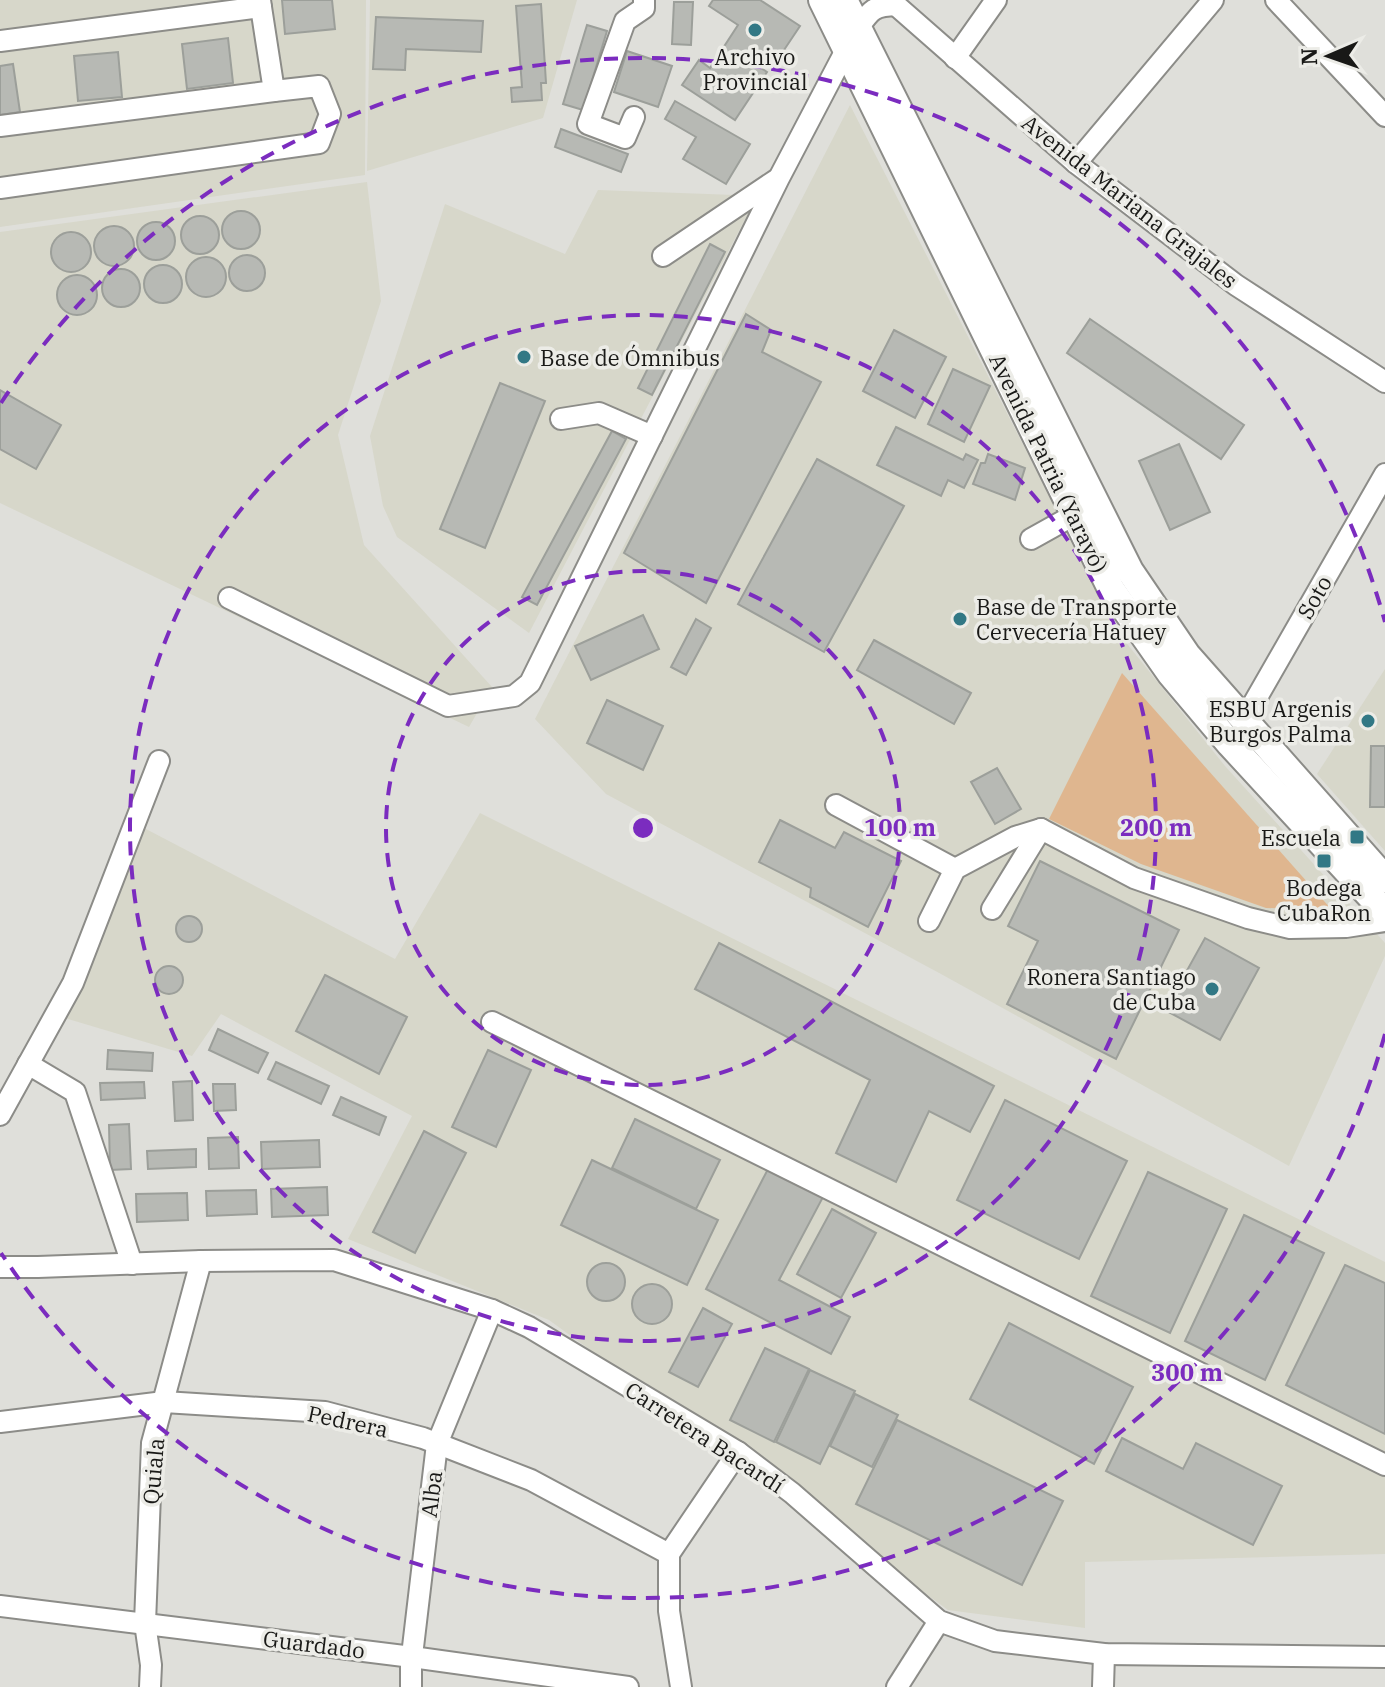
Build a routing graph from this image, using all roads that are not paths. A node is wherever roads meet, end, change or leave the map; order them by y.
1 (644, 0) edge
2 (822, 0) edge
3 (844, 0) edge
4 (996, 0) edge
5 (1213, 0) edge
6 (1276, 0) edge
7 (893, 2) edge
8 (261, 4) edge
9 (852, 39) junction
10 (0, 41) edge
11 (955, 58) junction
12 (274, 91) junction
13 (1385, 116) edge
14 (634, 117) dead end
15 (0, 126) edge
16 (1076, 163) junction
17 (779, 178) junction
18 (0, 188) edge
19 (663, 256) dead end
20 (1385, 382) edge
21 (561, 419) dead end
22 (652, 436) junction
23 (1385, 474) edge
24 (1074, 515) junction
25 (1031, 539) dead end
26 (229, 598) dead end
27 (1244, 720) junction
28 (159, 761) dead end
29 (836, 805) dead end
30 (1041, 829) junction
31 (955, 869) junction
32 (1385, 879) edge
33 (992, 909) dead end
34 (1385, 912) edge
35 (929, 921) dead end
36 (1385, 921) edge
37 (492, 1022) dead end
38 (28, 1064) junction
39 (0, 1115) edge
40 (201, 1261) junction
41 (132, 1264) junction
42 (0, 1267) edge
43 (492, 1310) junction
44 (164, 1402) junction
45 (0, 1422) edge
46 (437, 1444) junction
47 (738, 1452) junction
48 (1385, 1465) edge
49 (669, 1554) junction
50 (0, 1606) edge
51 (939, 1621) junction
52 (145, 1623) junction
53 (1104, 1654) junction
54 (412, 1657) junction
55 (1385, 1657) edge
56 (150, 1687) edge
57 (411, 1687) edge
58 (628, 1687) edge
59 (681, 1687) edge
60 (897, 1687) edge
61 (1103, 1687) edge

1 - 14 street
2 - 9 main road, Avenida Patria (Yarayó)
3 - 9 main road, Avenida Patria (Yarayó)
4 - 11 street
5 - 16 street
6 - 13 street
7 - 9 street
7 - 11 street, Avenida Mariana Grajales
8 - 10 street
8 - 12 street
9 - 17 street
9 - 24 main road, Avenida Patria (Yarayó)
9 - 27 main road, Avenida Patria (Yarayó)
11 - 16 street, Avenida Mariana Grajales
12 - 15 street
12 - 18 street
16 - 20 street, Avenida Mariana Grajales
17 - 19 street
17 - 22 street
21 - 22 street
22 - 26 street
23 - 27 street, Soto
24 - 25 street
24 - 34 main road, Avenida Patria (Yarayó)
27 - 32 main road, Avenida Patria (Yarayó)
28 - 38 street
29 - 31 street
30 - 31 street
30 - 33 street
30 - 36 street
31 - 35 street
37 - 48 street
38 - 39 street
38 - 41 street
40 - 41 street, Carretera Bacardí
40 - 43 street, Carretera Bacardí
40 - 44 street, Quiala
41 - 42 street, Carretera Bacardí
43 - 46 street, Alba
43 - 47 street, Carretera Bacardí
44 - 45 street, Pedrera
44 - 46 street, Pedrera
44 - 52 street, Quiala
46 - 49 street, Pedrera
46 - 54 street, Alba
47 - 49 street
47 - 51 street, Carretera Bacardí
49 - 59 street
50 - 52 street, Guardado
51 - 53 street, Carretera Bacardí
51 - 60 street
52 - 54 street, Guardado
52 - 56 street, Quiala
53 - 55 street, Carretera Bacardí
53 - 61 street
54 - 57 street, Alba
54 - 58 street, Guardado

